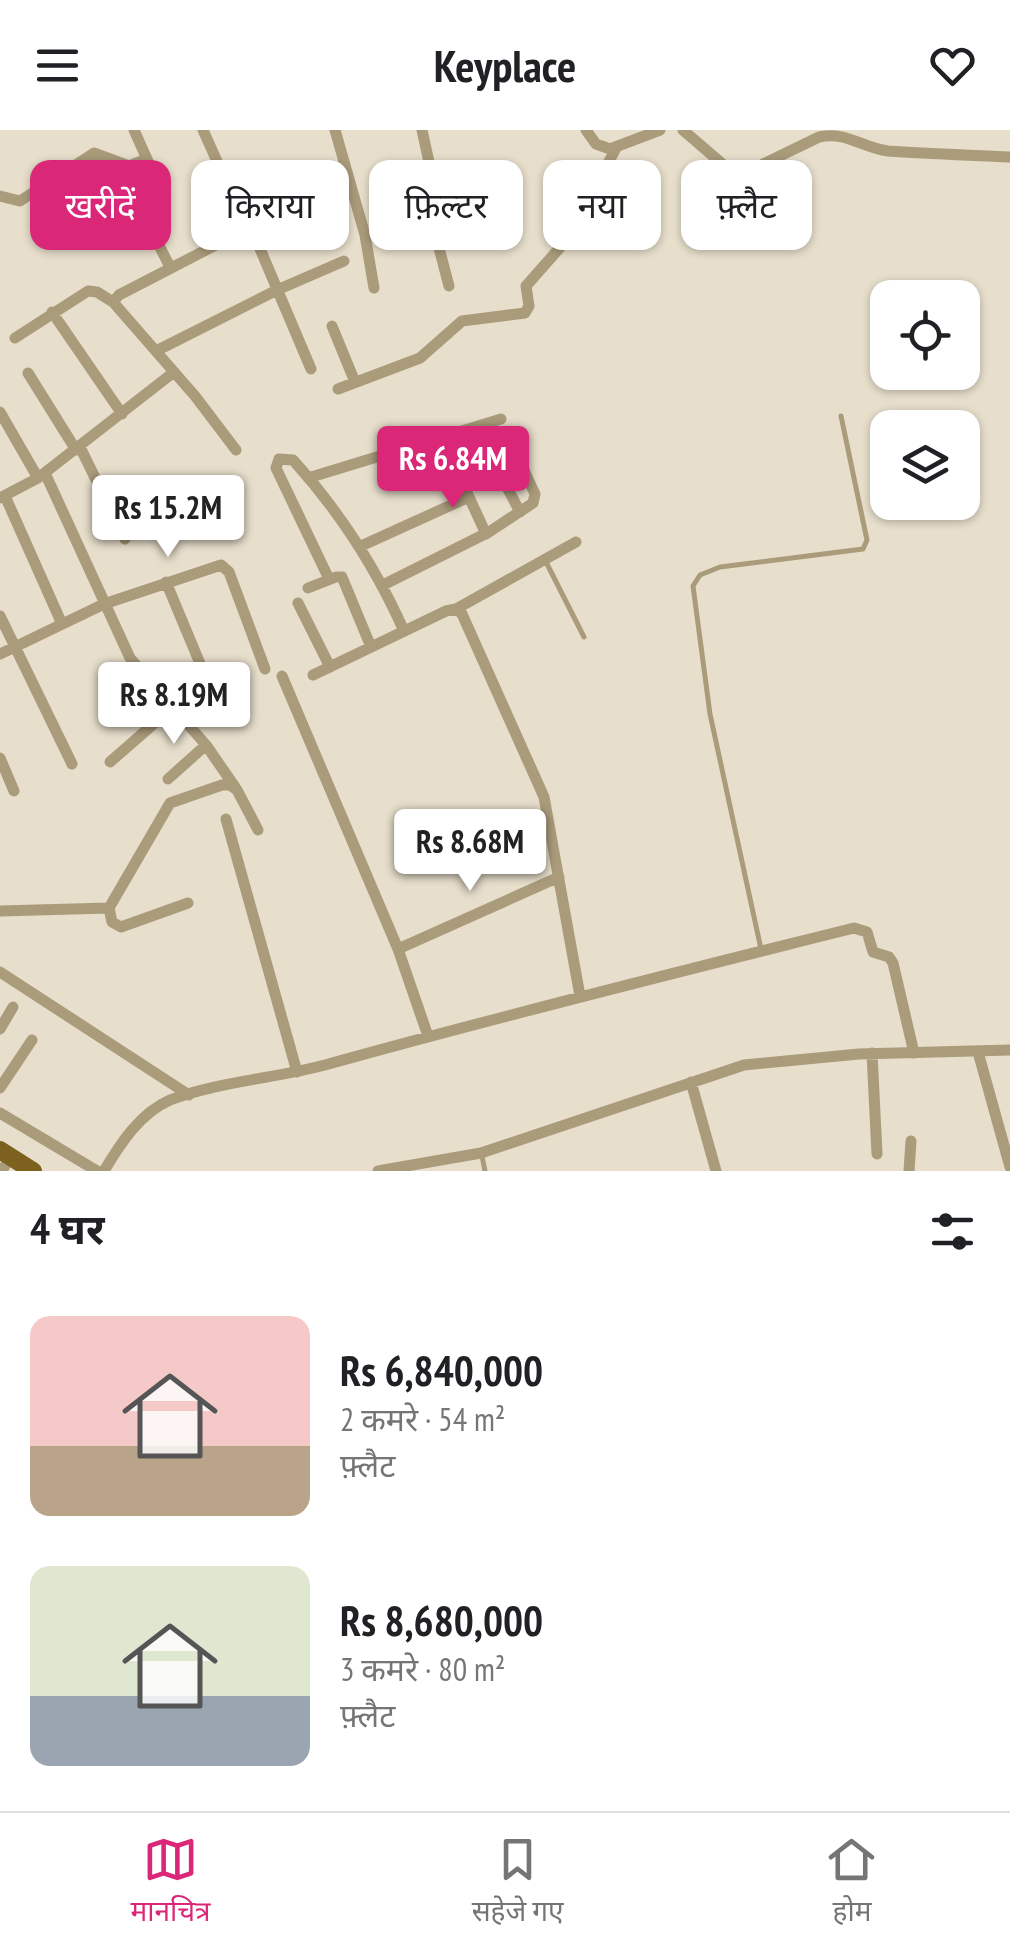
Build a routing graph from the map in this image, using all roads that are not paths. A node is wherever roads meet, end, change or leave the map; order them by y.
1 (134, 130) edge
2 (203, 130) edge
3 (335, 130) edge
4 (422, 130) edge
5 (586, 130) edge
6 (660, 130) edge
7 (682, 130) edge
8 (830, 132) edge
9 (616, 148) junction
10 (1010, 157) edge
11 (147, 158) junction
12 (217, 160) edge
13 (0, 196) edge
14 (204, 250) edge
15 (260, 250) edge
16 (344, 261) dead end
17 (170, 267) junction
18 (449, 286) dead end
19 (374, 288) dead end
20 (277, 290) junction
21 (113, 302) junction
22 (52, 312) junction
23 (332, 326) dead end
24 (14, 338) dead end
25 (156, 351) junction
26 (311, 369) dead end
27 (174, 372) junction
28 (28, 373) dead end
29 (355, 382) junction
30 (338, 389) dead end
31 (0, 412) edge
32 (122, 414) junction
33 (841, 416) dead end
34 (501, 419) dead end
35 (78, 448) junction
36 (514, 449) dead end
37 (236, 450) dead end
38 (490, 455) dead end
39 (458, 471) dead end
40 (42, 475) junction
41 (308, 478) junction
42 (2, 497) edge
43 (470, 498) junction
44 (520, 512) junction
45 (486, 534) junction
46 (125, 539) dead end
47 (576, 542) dead end
48 (360, 546) junction
49 (544, 560) junction
50 (329, 579) junction
51 (166, 582) junction
52 (382, 585) junction
53 (308, 588) dead end
54 (298, 603) dead end
55 (104, 604) junction
56 (456, 609) junction
57 (0, 616) edge
58 (62, 624) junction
59 (404, 632) junction
60 (584, 638) dead end
61 (15, 646) junction
62 (371, 647) junction
63 (0, 654) edge
64 (330, 667) junction
65 (265, 669) dead end
66 (282, 676) dead end
67 (313, 676) dead end
68 (209, 685) dead end
69 (173, 707) junction
70 (206, 746) junction
71 (0, 758) edge
72 (110, 762) dead end
73 (72, 764) dead end
74 (168, 779) dead end
75 (234, 787) junction
76 (14, 791) dead end
77 (226, 819) dead end
78 (258, 830) dead end
79 (559, 877) junction
80 (188, 903) dead end
81 (109, 908) junction
82 (0, 911) edge
83 (398, 949) junction
84 (762, 951) junction
85 (0, 972) edge
86 (580, 996) junction
87 (13, 1007) dead end
88 (0, 1029) edge
89 (428, 1036) junction
90 (32, 1040) dead end
91 (1010, 1050) edge
92 (978, 1052) junction
93 (914, 1053) junction
94 (872, 1054) junction
95 (297, 1072) junction
96 (691, 1082) junction
97 (0, 1088) edge
98 (189, 1096) junction
99 (0, 1113) edge
100 (911, 1140) dead end
101 (1008, 1152) edge
102 (482, 1153) junction
103 (877, 1154) dead end
104 (4, 1159) edge
105 (430, 1167) edge
106 (1010, 1167) edge
107 (33, 1171) edge
108 (101, 1171) edge
109 (378, 1171) edge
110 (486, 1171) edge
111 (716, 1171) edge
112 (908, 1171) edge

1 - 11 street
2 - 12 street
3 - 19 street
4 - 18 street
5 - 9 street
6 - 9 street
7 - 8 street
8 - 10 street
9 - 29 street
11 - 13 street
11 - 17 street
14 - 17 street
15 - 20 street
16 - 20 street
17 - 21 street
20 - 25 street
20 - 26 street
21 - 22 street
21 - 25 street
22 - 24 street
22 - 32 street
23 - 29 street
25 - 27 street
27 - 32 street
27 - 37 street
28 - 35 street
29 - 30 street
31 - 40 street
32 - 35 street
33 - 84 lane
34 - 41 street
35 - 40 street
35 - 46 street
36 - 44 street
38 - 44 street
39 - 43 street
40 - 42 street
40 - 55 street
41 - 48 street
41 - 50 street
42 - 58 street
43 - 45 street
43 - 48 street
44 - 45 street
45 - 52 street
47 - 49 street
48 - 52 street
49 - 56 street
49 - 60 lane
50 - 53 street
50 - 62 street
51 - 55 street
51 - 65 street
51 - 68 street
52 - 59 street
54 - 64 street
55 - 58 street
55 - 69 street
56 - 59 street
56 - 79 street
57 - 61 street
58 - 61 street
59 - 62 street
61 - 63 street
61 - 73 street
62 - 64 street
64 - 67 street
66 - 83 street
69 - 70 street
69 - 72 street
70 - 74 street
70 - 75 street
71 - 76 street
75 - 78 street
75 - 81 street
77 - 95 street
79 - 83 street
79 - 86 street
80 - 81 street
81 - 82 street
83 - 89 street
84 - 86 street
84 - 93 street
85 - 98 street
86 - 89 street
87 - 88 street
89 - 95 street
90 - 97 street
91 - 92 street
92 - 93 street
92 - 101 street
93 - 94 street
94 - 96 street
94 - 103 street
95 - 98 street
96 - 102 street
96 - 111 street
98 - 108 street
99 - 108 street
100 - 112 street
101 - 106 street
102 - 105 street
102 - 110 lane
104 - 107 main road
105 - 109 street

